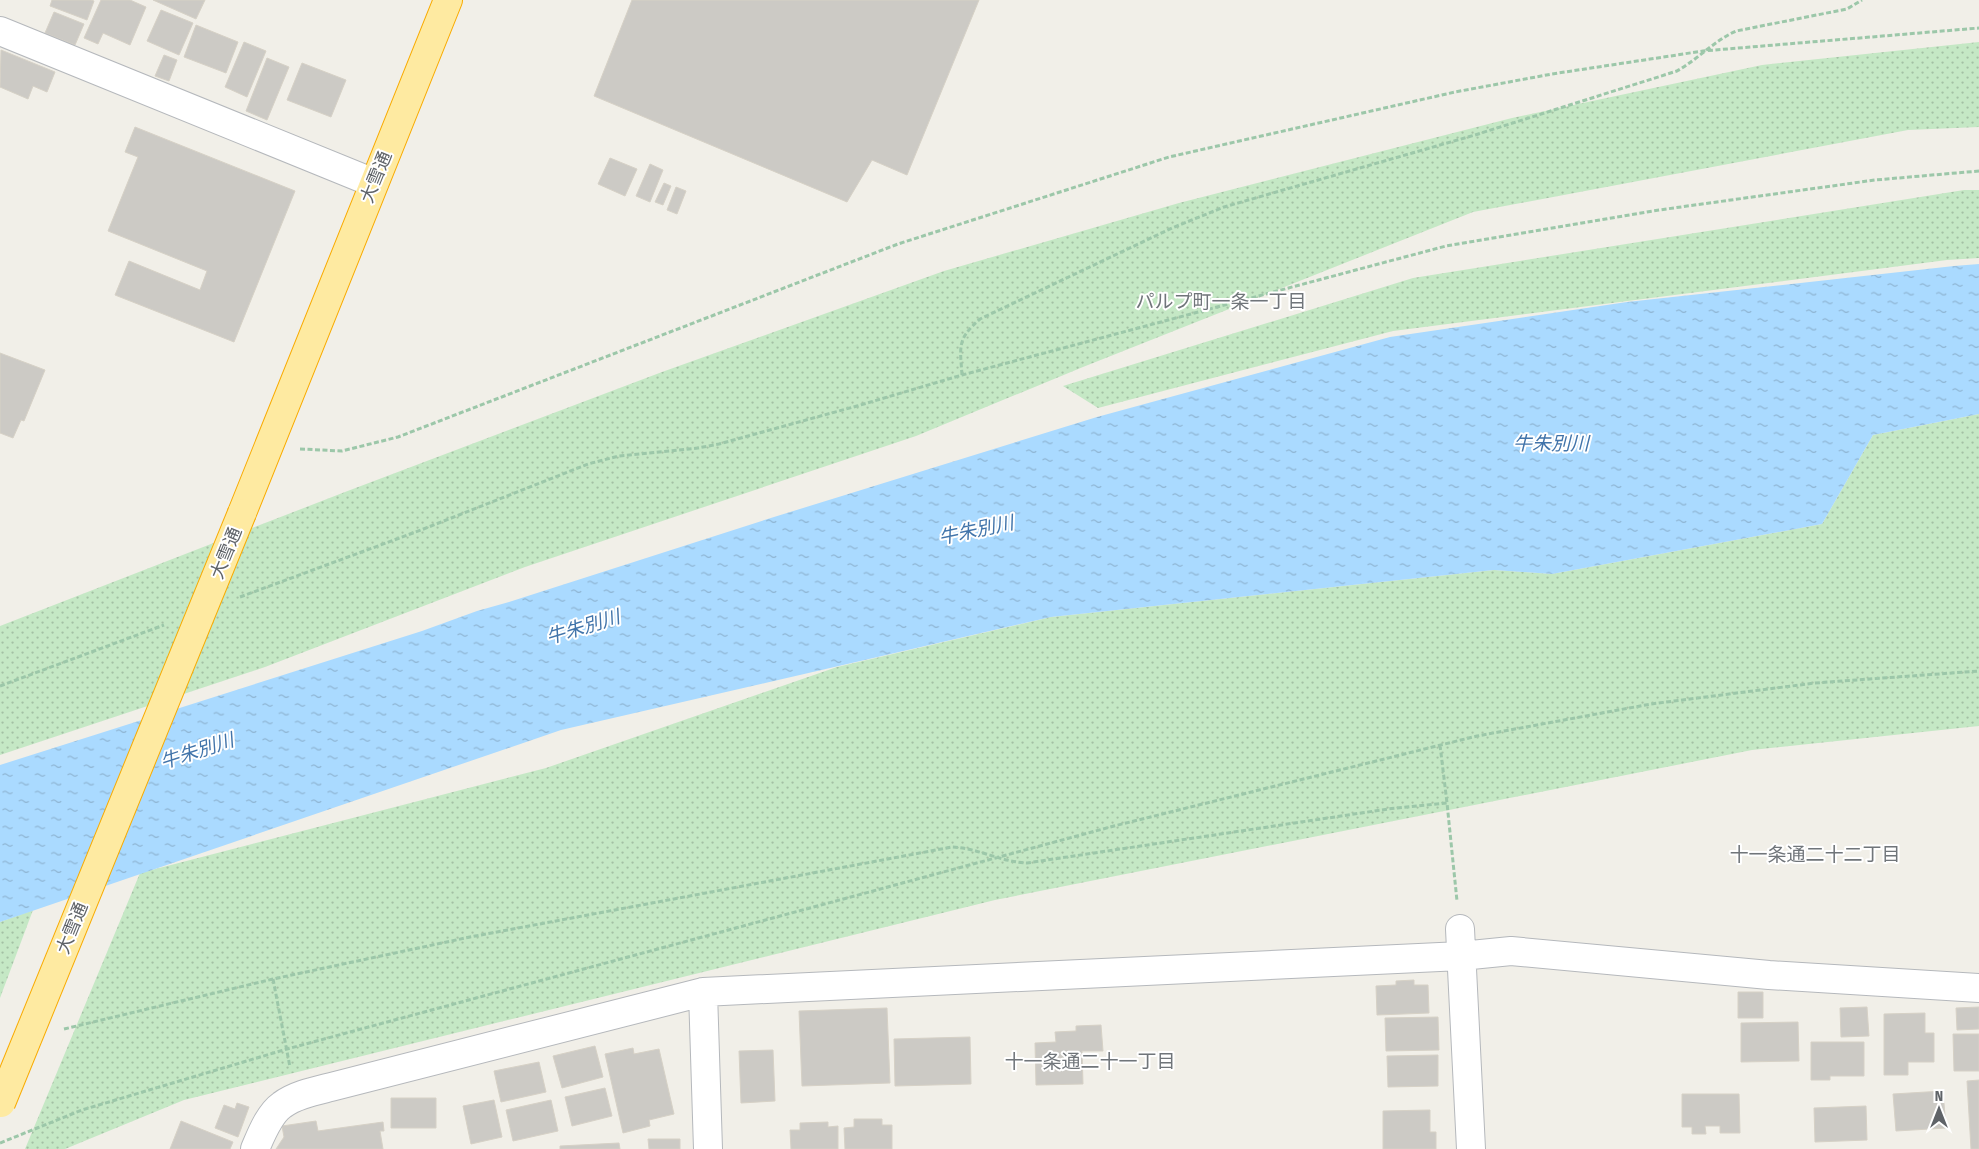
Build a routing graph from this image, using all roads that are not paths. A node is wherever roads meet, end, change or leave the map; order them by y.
1 (448, 0) edge
2 (0, 31) edge
3 (374, 183) junction
4 (1460, 929) road end
5 (1461, 956) junction
6 (1979, 988) edge
7 (702, 992) junction
8 (0, 1104) edge
9 (255, 1149) edge
10 (708, 1149) edge
11 (1471, 1149) edge

1 - 3 highway, 大雪通
2 - 3 street
3 - 8 highway, 大雪通, bridge
4 - 5 street
5 - 6 street
5 - 7 street
5 - 11 street
7 - 9 street
7 - 10 street

